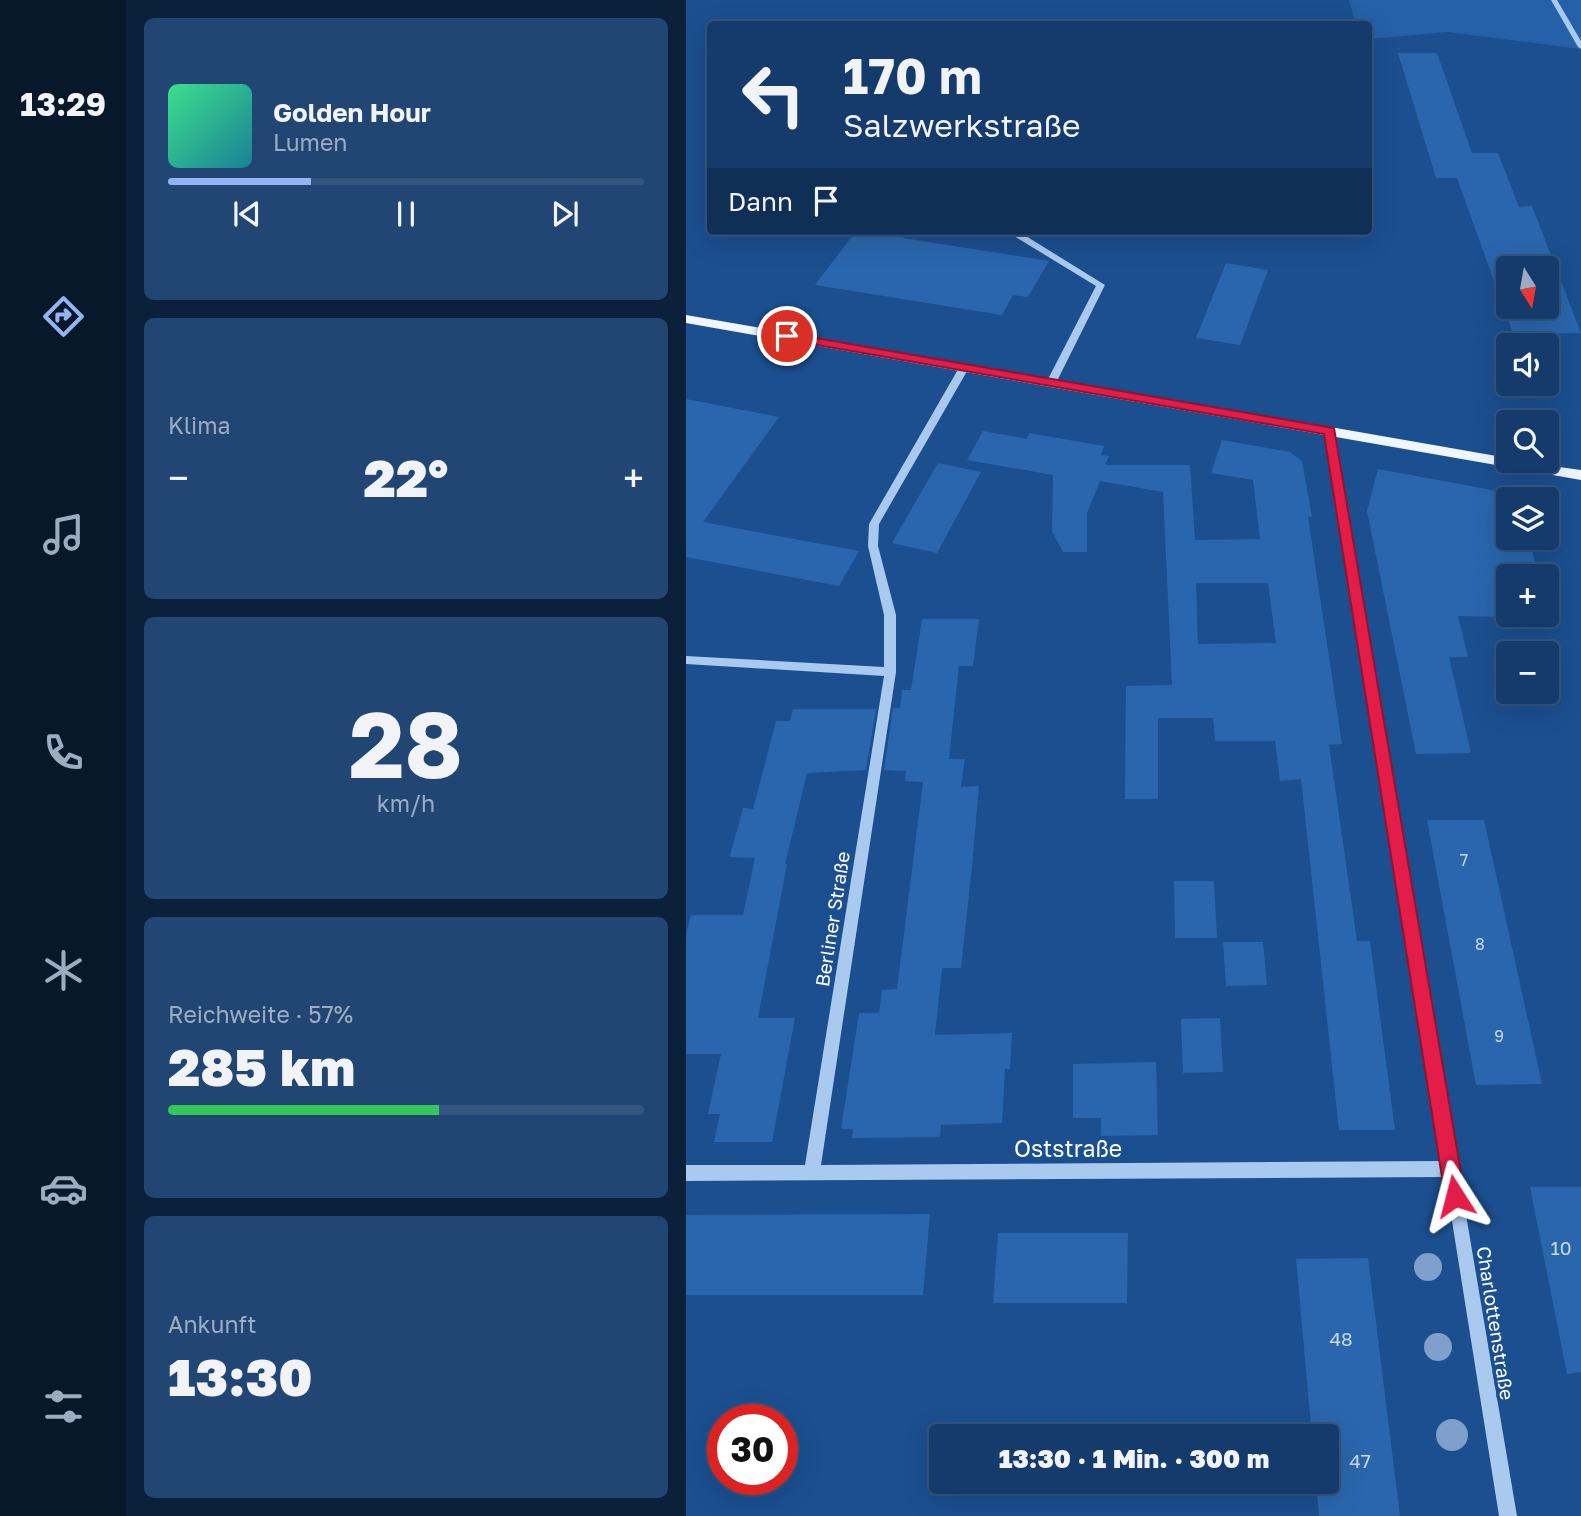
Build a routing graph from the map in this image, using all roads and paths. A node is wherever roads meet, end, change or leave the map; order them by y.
1 (1554, 0) edge
2 (1581, 47) edge
3 (1019, 235) edge
4 (686, 319) edge
5 (965, 366) junction
6 (1051, 383) junction
7 (1329, 431) junction
8 (1581, 475) edge
9 (686, 660) edge
10 (890, 672) junction
11 (1451, 1170) junction
12 (812, 1171) junction
13 (686, 1172) edge
14 (1508, 1516) edge

1 - 2 street
3 - 6 street
4 - 5 main road
5 - 6 main road
5 - 10 street, Berliner Straße
6 - 7 main road
7 - 8 main road
7 - 11 street, Charlottenstraße
9 - 10 street
10 - 12 street, Berliner Straße
11 - 12 street, Oststraße
11 - 14 street, Charlottenstraße
12 - 13 street, Oststraße

